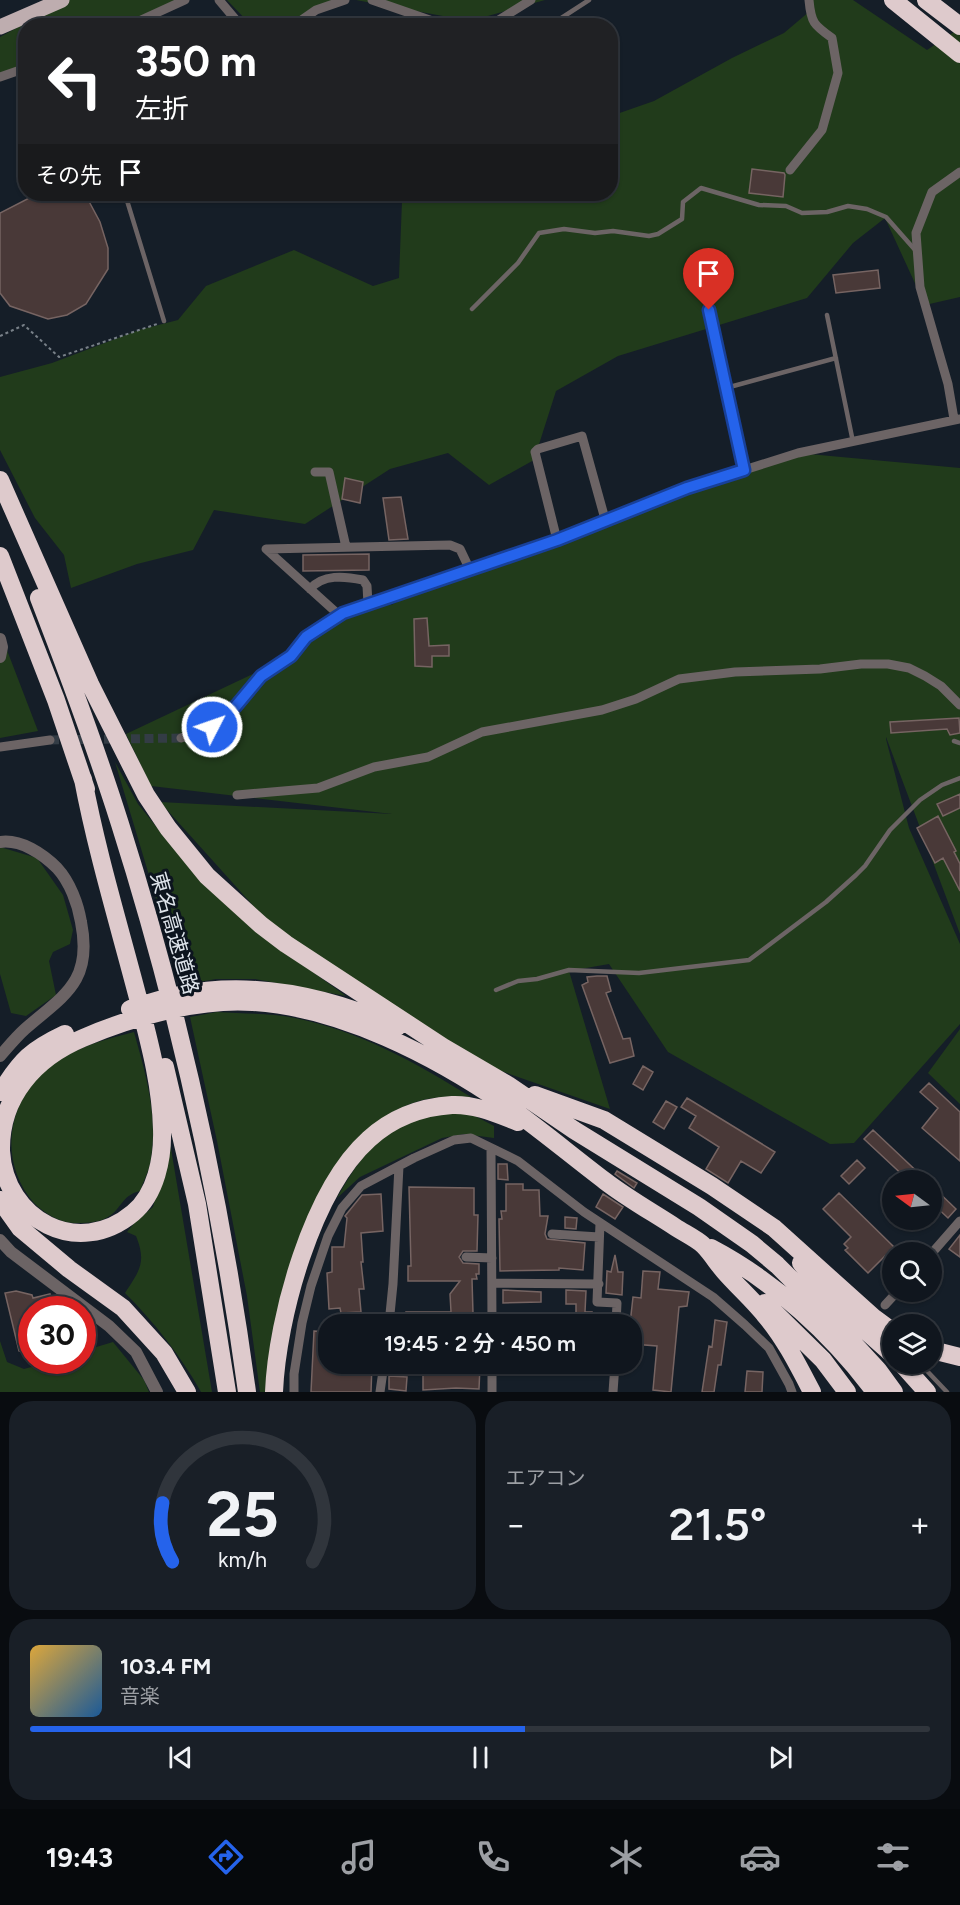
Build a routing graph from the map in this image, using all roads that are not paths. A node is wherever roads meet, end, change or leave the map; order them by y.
1 (62, 0) edge
2 (185, 0) edge
3 (219, 0) edge
4 (345, 0) edge
5 (372, 0) edge
6 (531, 0) edge
7 (589, 0) edge
8 (809, 0) edge
9 (893, 0) edge
10 (926, 0) edge
11 (21, 18) edge
12 (146, 18) edge
13 (234, 18) edge
14 (304, 18) edge
15 (424, 18) edge
16 (502, 18) edge
17 (561, 18) edge
18 (18, 19) edge
19 (960, 26) edge
20 (0, 27) edge
21 (959, 53) edge
22 (18, 71) edge
23 (0, 77) edge
24 (790, 170) dead end
25 (960, 172) edge
26 (127, 201) edge
27 (918, 253) junction
28 (472, 309) dead end
29 (709, 310) dead end
30 (827, 315) dead end
31 (164, 321) road end
32 (836, 358) junction
33 (726, 388) junction
34 (957, 419) edge
35 (853, 442) junction
36 (744, 470) junction
37 (315, 472) dead end
38 (0, 480) edge
39 (0, 504) edge
40 (605, 519) junction
41 (557, 540) junction
42 (346, 547) junction
43 (0, 556) edge
44 (470, 570) junction
45 (310, 589) junction
46 (368, 604) junction
47 (339, 615) junction
48 (0, 639) edge
49 (0, 657) edge
50 (960, 705) edge
51 (181, 738) tunnel mouth
52 (50, 741) tunnel mouth
53 (954, 741) dead end
54 (960, 743) edge
55 (0, 747) edge
56 (960, 778) edge
57 (237, 795) dead end
58 (0, 842) edge
59 (496, 990) dead end
60 (153, 1038) junction
61 (443, 1047) junction
62 (0, 1056) edge
63 (508, 1085) junction
64 (0, 1094) edge
65 (534, 1127) junction
66 (491, 1149) junction
67 (399, 1166) junction
68 (0, 1200) edge
69 (960, 1221) edge
70 (600, 1223) junction
71 (552, 1234) dead end
72 (599, 1237) junction
73 (0, 1240) edge
74 (942, 1242) edge
75 (701, 1244) junction
76 (466, 1257) dead end
77 (492, 1258) junction
78 (725, 1272) junction
79 (492, 1283) junction
80 (599, 1284) junction
81 (888, 1302) edge
82 (885, 1305) dead end
83 (389, 1314) edge
84 (492, 1314) edge
85 (616, 1314) edge
86 (882, 1338) edge
87 (942, 1352) edge
88 (960, 1357) edge
89 (383, 1374) edge
90 (492, 1374) edge
91 (615, 1374) edge
92 (911, 1374) edge
93 (928, 1374) edge
94 (157, 1392) edge
95 (187, 1392) edge
96 (227, 1392) edge
97 (247, 1392) edge
98 (274, 1392) edge
99 (294, 1392) edge
100 (380, 1392) edge
101 (492, 1392) edge
102 (614, 1392) edge
103 (792, 1392) edge
104 (812, 1392) edge
105 (847, 1392) edge
106 (875, 1392) edge
107 (894, 1392) edge
108 (927, 1392) edge
109 (947, 1392) edge

1 - 11 main road
2 - 12 street
3 - 13 street
4 - 14 street
5 - 15 street
6 - 16 street
7 - 17 lane
8 - 24 street
9 - 21 highway
10 - 19 highway
18 - 20 main road
22 - 23 street
25 - 27 street
26 - 31 lane
27 - 28 lane
27 - 34 street
29 - 33 lane
30 - 32 lane
32 - 33 lane
32 - 35 lane
33 - 36 lane
34 - 35 street
35 - 36 street
36 - 40 street
37 - 42 street
38 - 61 highway
39 - 97 highway, 東名高速道路
40 - 41 street
40 - 41 street
41 - 44 street
42 - 44 street
42 - 45 street
43 - 60 highway, 東名高速道路
44 - 46 street
45 - 46 street
45 - 47 street
46 - 47 street
47 - 51 street
48 - 49 street
50 - 57 street
52 - 55 street
53 - 54 lane
56 - 59 lane
58 - 62 street
60 - 65 highway
60 - 96 highway, 東名高速道路
61 - 63 highway
61 - 64 highway
63 - 86 highway
63 - 107 highway
65 - 75 highway
65 - 98 highway
66 - 67 street
66 - 70 street
66 - 77 street
67 - 83 street
67 - 99 street
68 - 95 highway
69 - 74 street
70 - 72 street
70 - 103 street
71 - 72 street
72 - 80 street
73 - 94 street
75 - 78 highway
75 - 106 highway
76 - 77 street
77 - 79 street
78 - 104 highway
78 - 105 highway
79 - 80 street
79 - 84 street
80 - 85 street
81 - 82 street
87 - 88 highway
89 - 100 street
90 - 101 street
91 - 102 street
92 - 108 highway
93 - 109 lane

